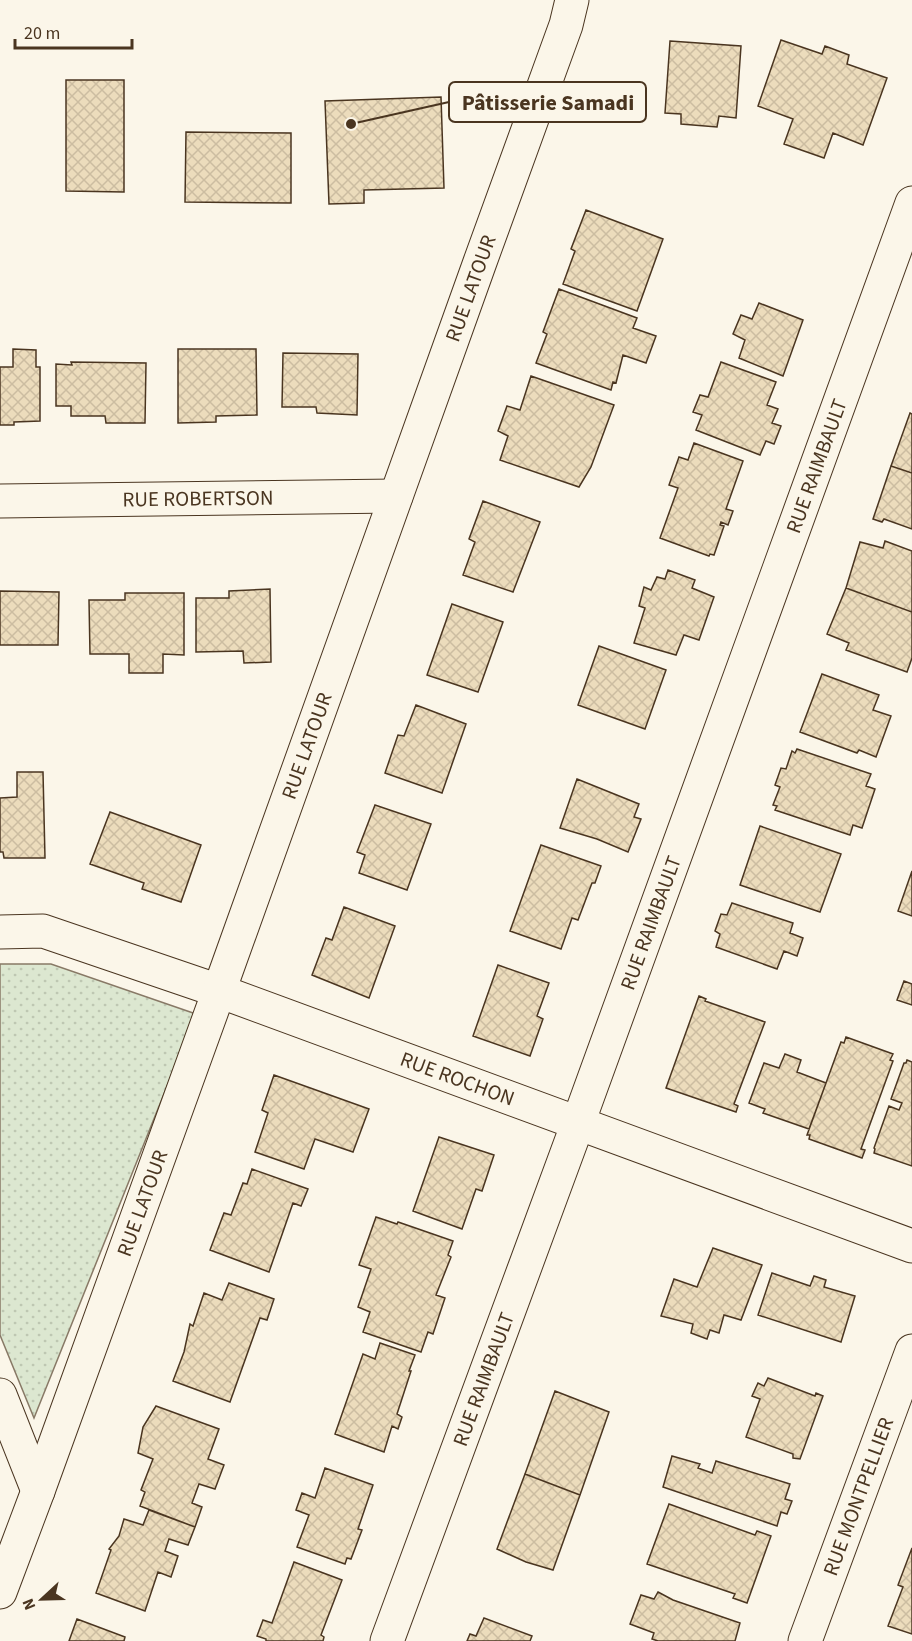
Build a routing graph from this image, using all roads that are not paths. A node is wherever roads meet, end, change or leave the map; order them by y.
1 (572, 0) edge
2 (912, 203) edge
3 (396, 496) junction
4 (0, 501) edge
5 (0, 932) edge
6 (219, 991) junction
7 (578, 1123) junction
8 (912, 1246) edge
9 (912, 1351) edge
10 (0, 1395) edge
11 (38, 1491) junction
12 (0, 1592) edge
13 (387, 1641) edge
14 (805, 1641) edge

1 - 3 street, RUE LATOUR
2 - 7 street, RUE RAIMBAULT
3 - 4 street, RUE ROBERTSON
3 - 6 street, RUE LATOUR
5 - 6 street, RUE ROCHON
6 - 7 street, RUE ROCHON
6 - 11 street, RUE LATOUR
7 - 8 street, RUE ROCHON
7 - 13 street, RUE RAIMBAULT
9 - 14 street, RUE MONTPELLIER
10 - 11 street
11 - 12 street, RUE LATOUR

